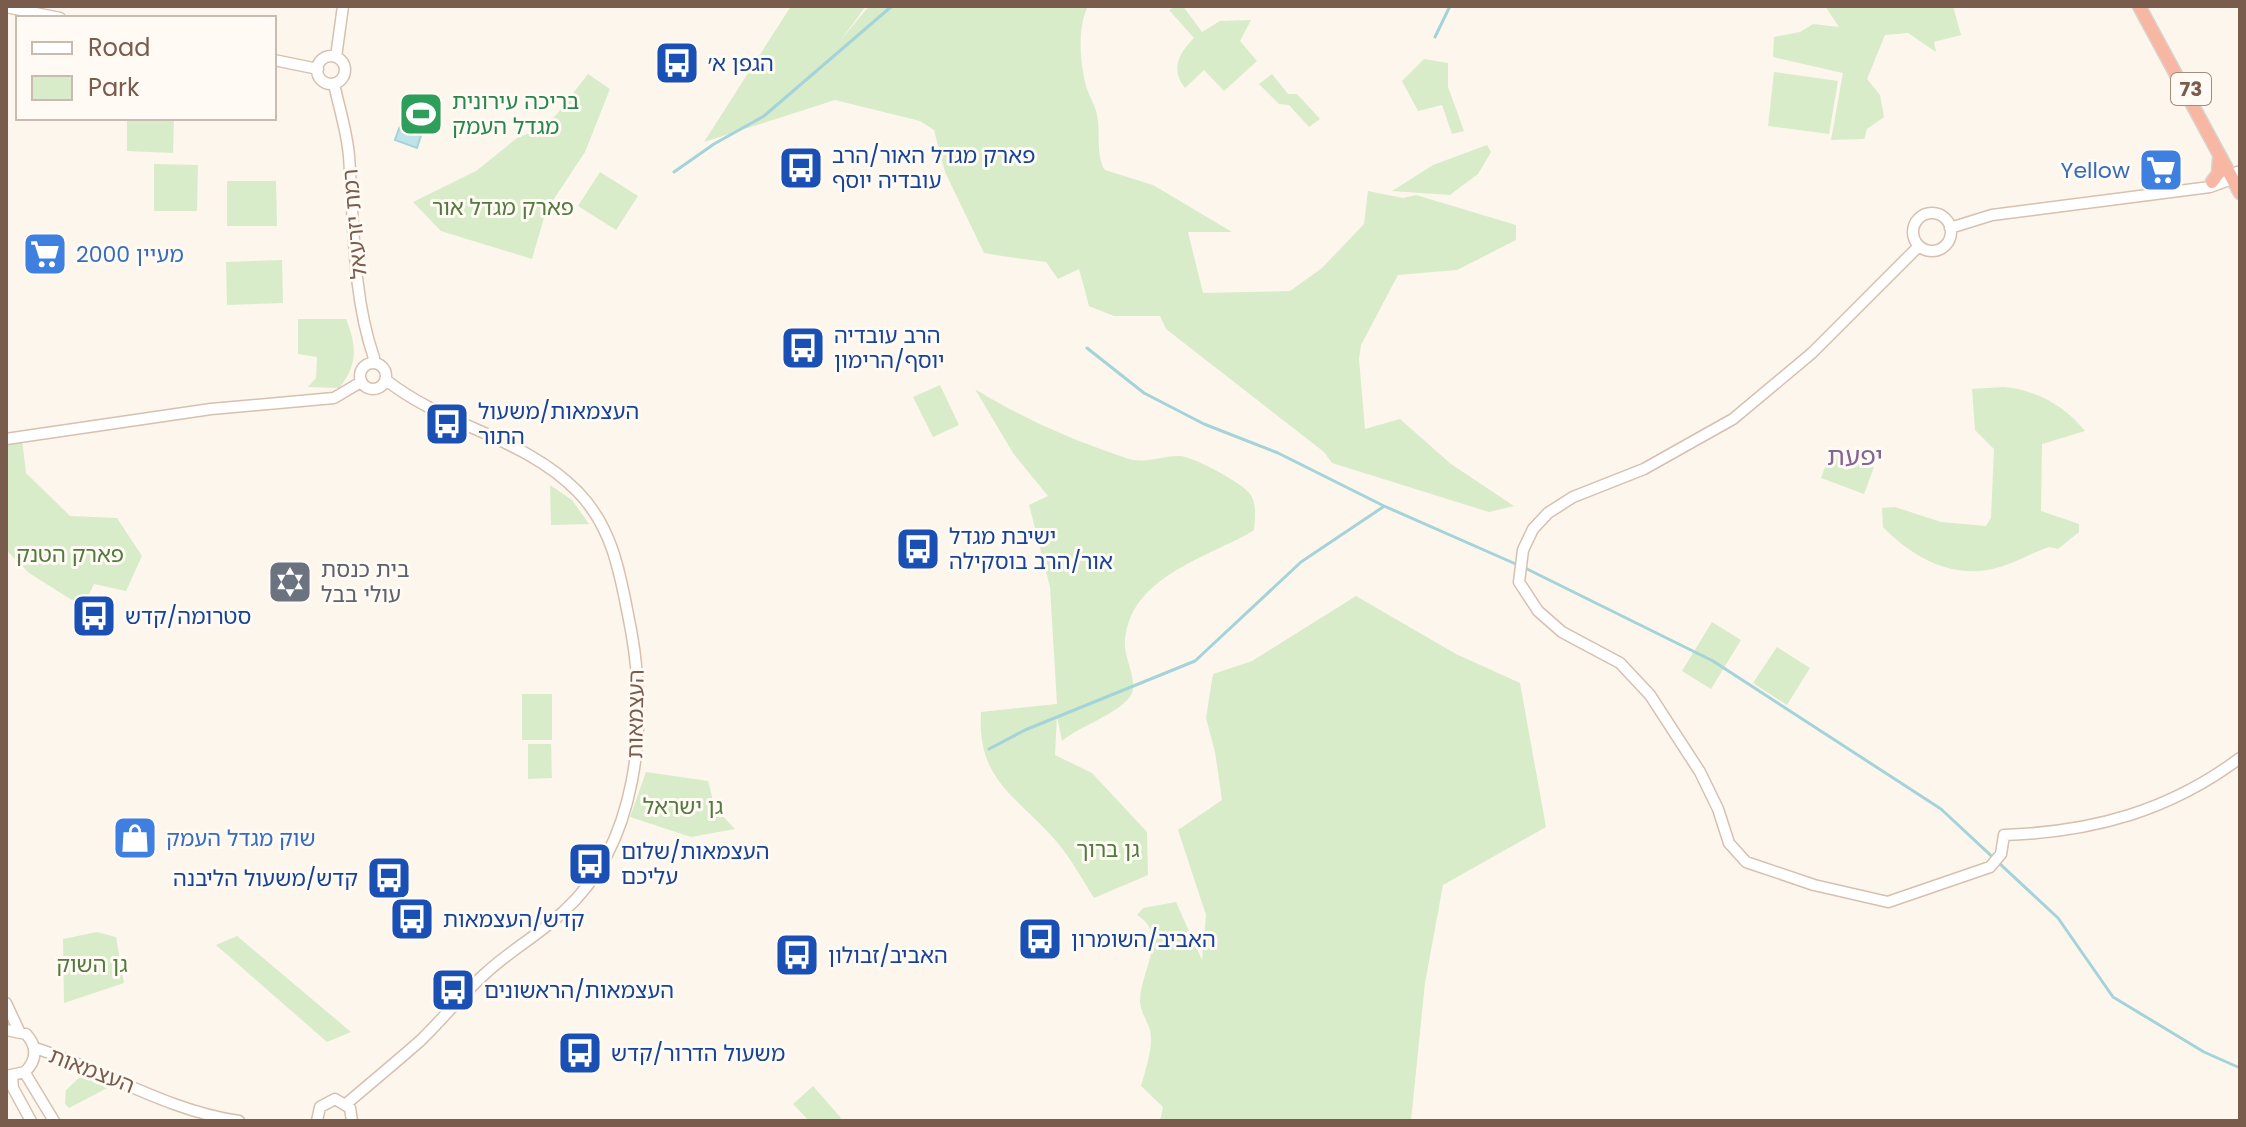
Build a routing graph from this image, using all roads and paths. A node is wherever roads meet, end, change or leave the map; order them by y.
1 (343, 6) edge
2 (2141, 6) edge
3 (6, 7) edge
4 (50, 16) edge
5 (336, 57) junction
6 (276, 60) edge
7 (318, 69) junction
8 (334, 84) junction
9 (2219, 157) junction
10 (2234, 176) edge
11 (2214, 184) junction
12 (2240, 192) edge
13 (1950, 228) junction
14 (1919, 246) junction
15 (372, 362) junction
16 (386, 380) junction
17 (361, 382) junction
18 (6, 439) edge
19 (2240, 758) edge
20 (6, 1003) edge
21 (6, 1030) edge
22 (19, 1031) junction
23 (35, 1048) junction
24 (25, 1073) junction
25 (9, 1076) edge
26 (346, 1104) junction
27 (31, 1121) edge
28 (54, 1121) edge
29 (239, 1121) edge
30 (317, 1121) edge
31 (352, 1121) edge

1 - 5 street
2 - 9 highway, 73
2 - 10 highway, 73
3 - 4 street
5 - 7 street
5 - 8 street
6 - 7 street
7 - 8 street
8 - 15 street, רמת יזרעאל
9 - 10 highway, 73
9 - 11 highway
10 - 11 street
10 - 12 highway, 73
11 - 12 highway
11 - 13 street
13 - 14 street
13 - 14 street
14 - 19 street
15 - 16 street
15 - 17 street
16 - 17 street
16 - 26 street, העצמאות
17 - 18 street
20 - 22 street
21 - 22 street
22 - 23 street
23 - 24 street
23 - 29 street, העצמאות
24 - 25 street
24 - 28 street
25 - 27 street
26 - 30 street, העצמאות
26 - 31 street

